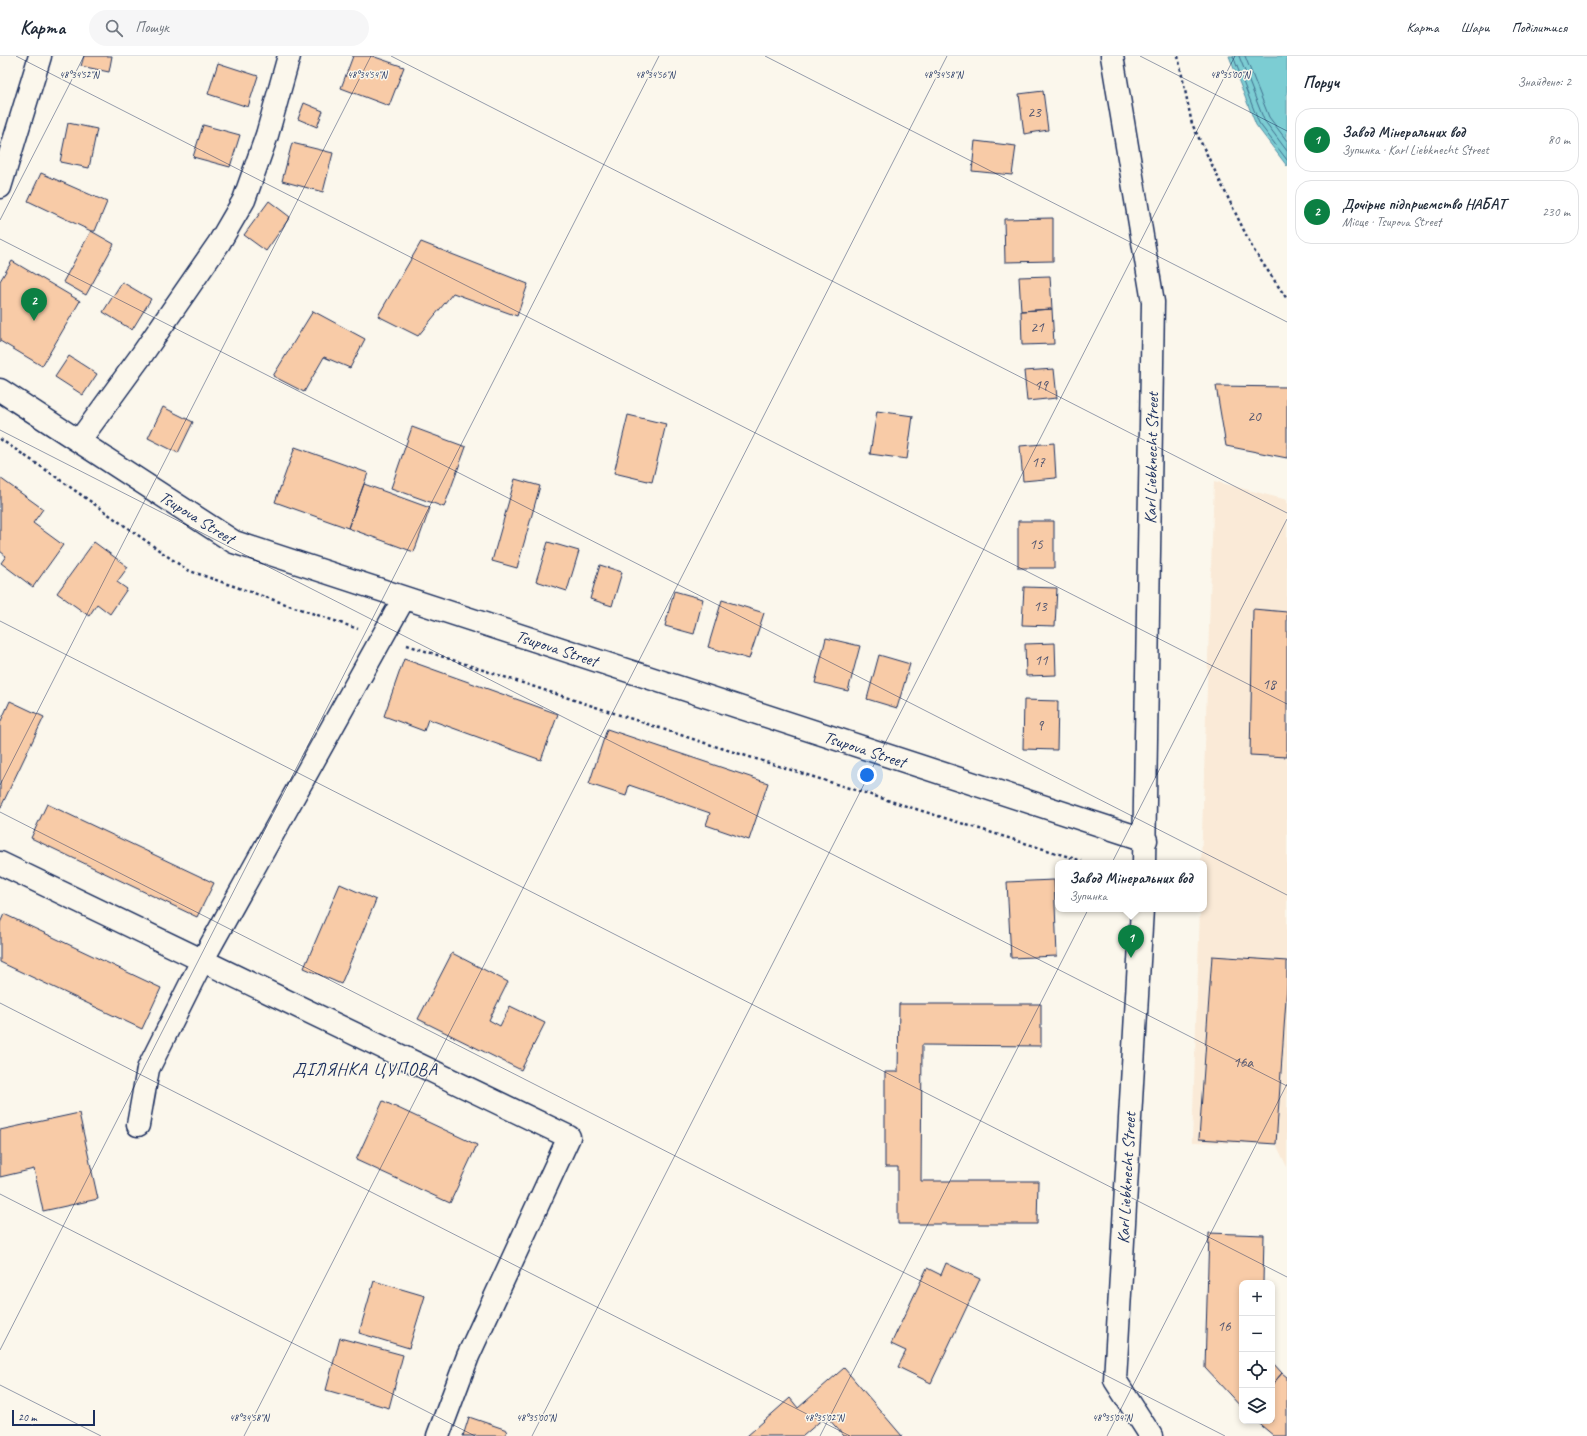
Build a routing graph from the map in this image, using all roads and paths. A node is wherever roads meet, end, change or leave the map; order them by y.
1 (40, 56) edge
2 (289, 56) edge
3 (1112, 56) edge
4 (1178, 56) edge
5 (0, 187) edge
6 (1287, 299) edge
7 (0, 390) edge
8 (0, 439) edge
9 (79, 441) junction
10 (404, 598) junction
11 (383, 637) junction
12 (1146, 840) junction
13 (1079, 860) edge
14 (1144, 860) edge
15 (0, 863) edge
16 (1142, 912) edge
17 (202, 961) junction
18 (138, 1125) dead end
19 (438, 1436) edge
20 (1151, 1436) edge

1 - 5 street
2 - 9 street
3 - 12 street, Karl Liebknecht Street
4 - 6 path
7 - 9 street, Tsupova Street
8 - 11 path
9 - 10 street, Tsupova Street
10 - 11 street
10 - 12 street, Tsupova Street
11 - 13 path
11 - 17 street
12 - 14 street, Karl Liebknecht Street
15 - 17 street
16 - 20 street, Karl Liebknecht Street
17 - 18 street
17 - 19 street

